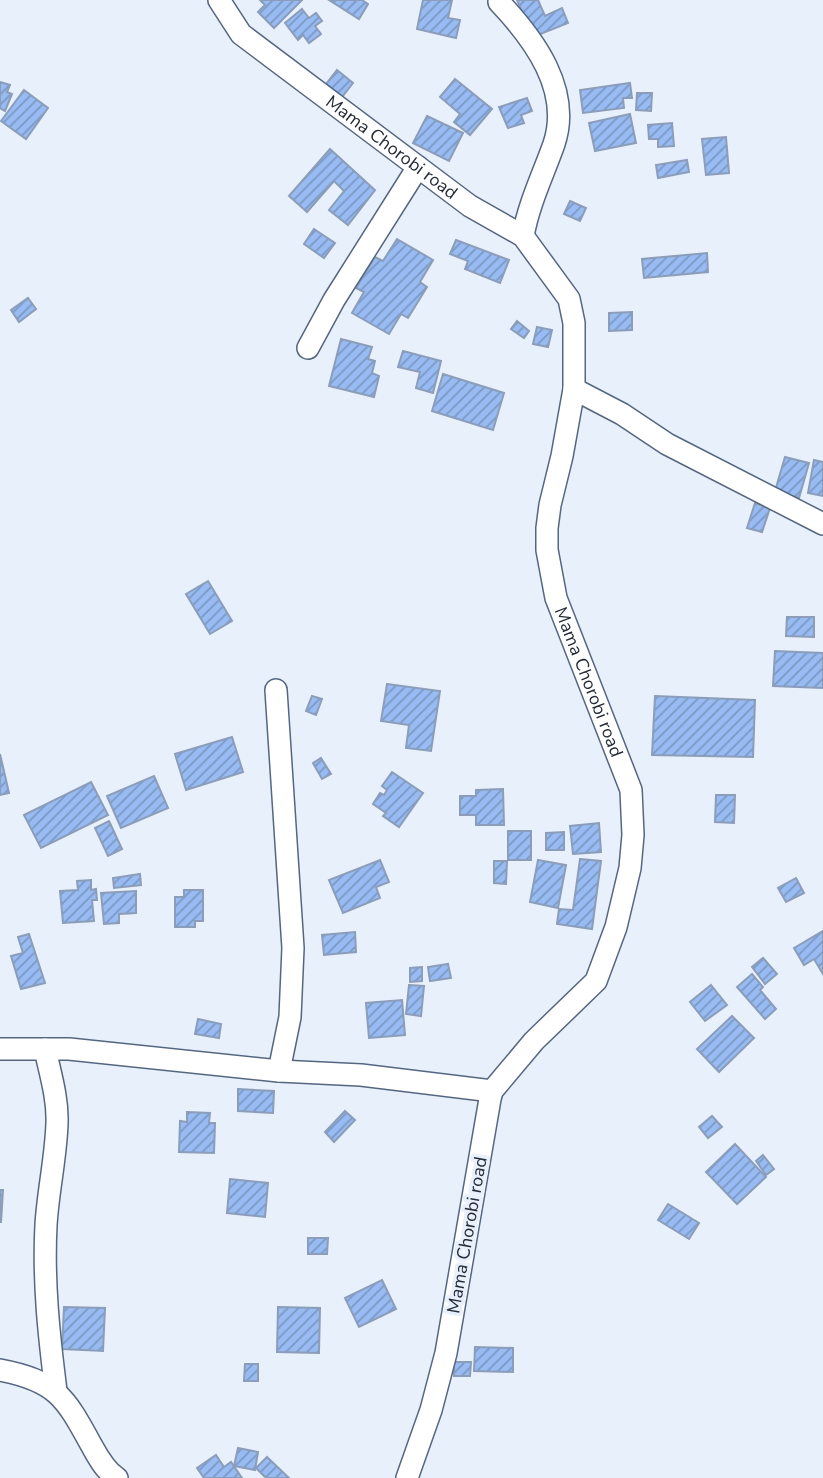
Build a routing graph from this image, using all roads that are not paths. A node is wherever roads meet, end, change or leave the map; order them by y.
1 (219, 0) edge
2 (499, 2) edge
3 (418, 167) junction
4 (523, 236) junction
5 (307, 348) dead end
6 (574, 389) junction
7 (823, 524) edge
8 (276, 690) dead end
9 (0, 1049) edge
10 (45, 1049) junction
11 (279, 1071) junction
12 (492, 1091) junction
13 (0, 1370) edge
14 (56, 1391) junction
15 (117, 1478) edge
16 (407, 1478) edge

1 - 3 street, Mama Chorobi road
2 - 4 street
3 - 4 street, Mama Chorobi road
3 - 5 street
4 - 6 street, Mama Chorobi road
6 - 7 street
6 - 12 street, Mama Chorobi road
8 - 11 street
9 - 10 street
10 - 11 street
10 - 14 street
11 - 12 street
12 - 16 street, Mama Chorobi road
13 - 14 street
14 - 15 street

